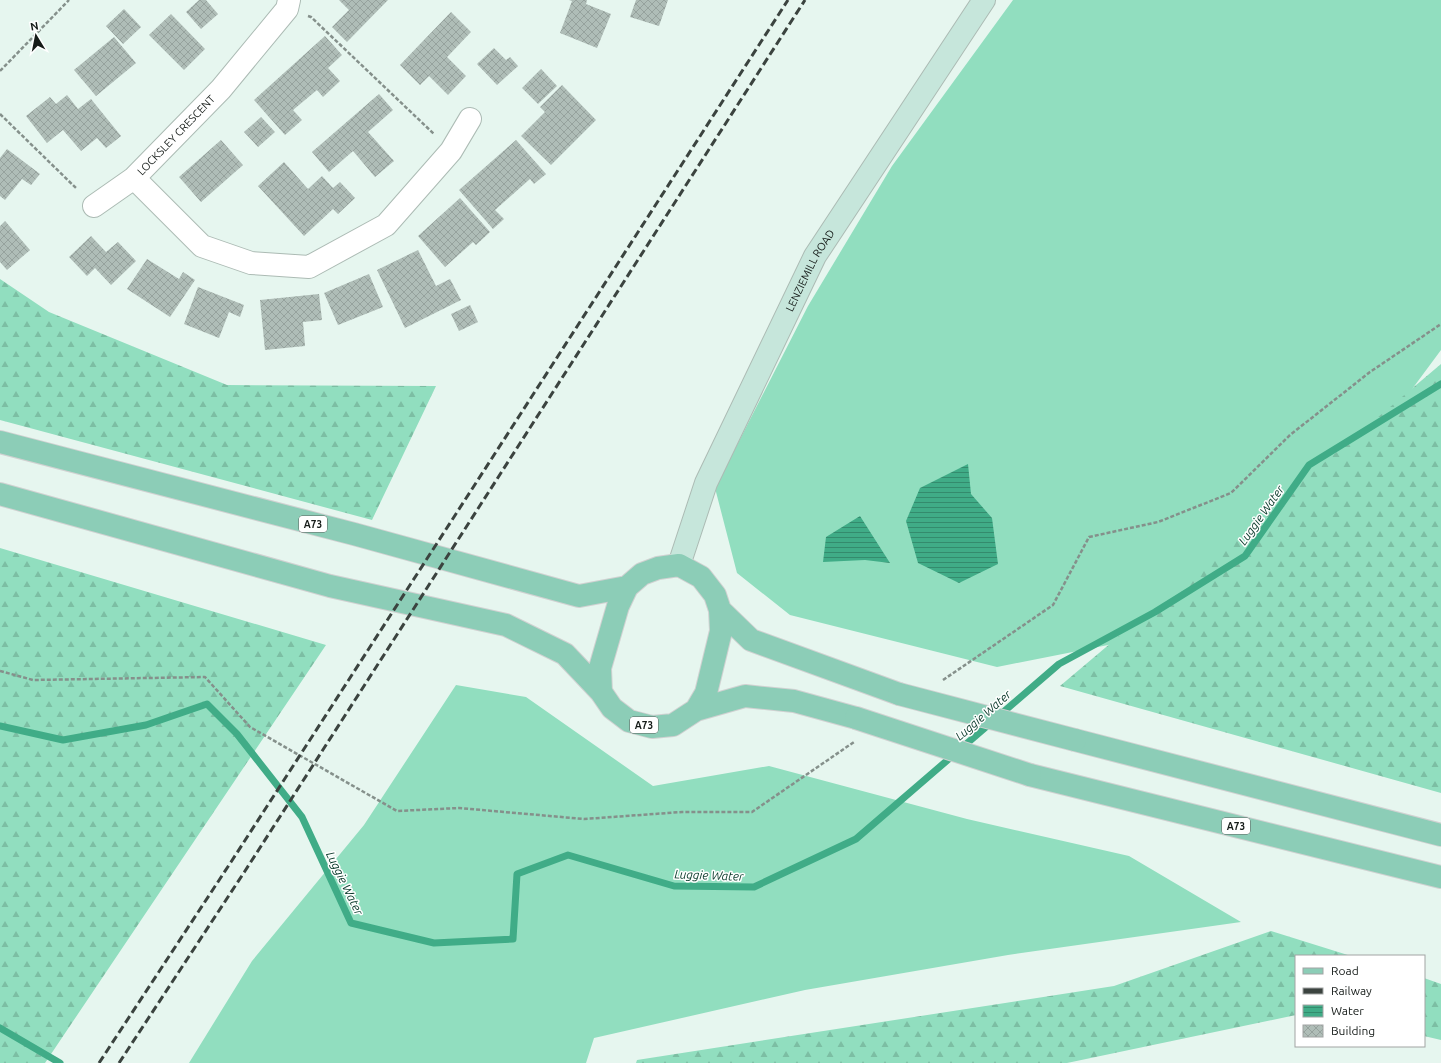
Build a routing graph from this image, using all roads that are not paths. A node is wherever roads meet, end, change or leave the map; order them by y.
1 (984, 0) edge
2 (288, 4) edge
3 (470, 119) dead end
4 (134, 178) junction
5 (94, 206) road end
6 (0, 442) edge
7 (0, 494) edge
8 (679, 565) junction
9 (627, 587) junction
10 (720, 610) junction
11 (602, 692) junction
12 (696, 710) junction
13 (1441, 835) edge
14 (1441, 877) edge

1 - 8 main road, LENZIEMILL ROAD
2 - 4 street, LOCKSLEY CRESCENT
3 - 4 street, LOCKSLEY CRESCENT
4 - 5 street
6 - 9 main road, A73
7 - 11 main road, A73
8 - 9 main road, A73
8 - 10 main road, A73
9 - 11 main road, A73
10 - 12 main road, A73
10 - 13 main road, A73, bridge
11 - 12 main road, A73
12 - 14 main road, A73, bridge

